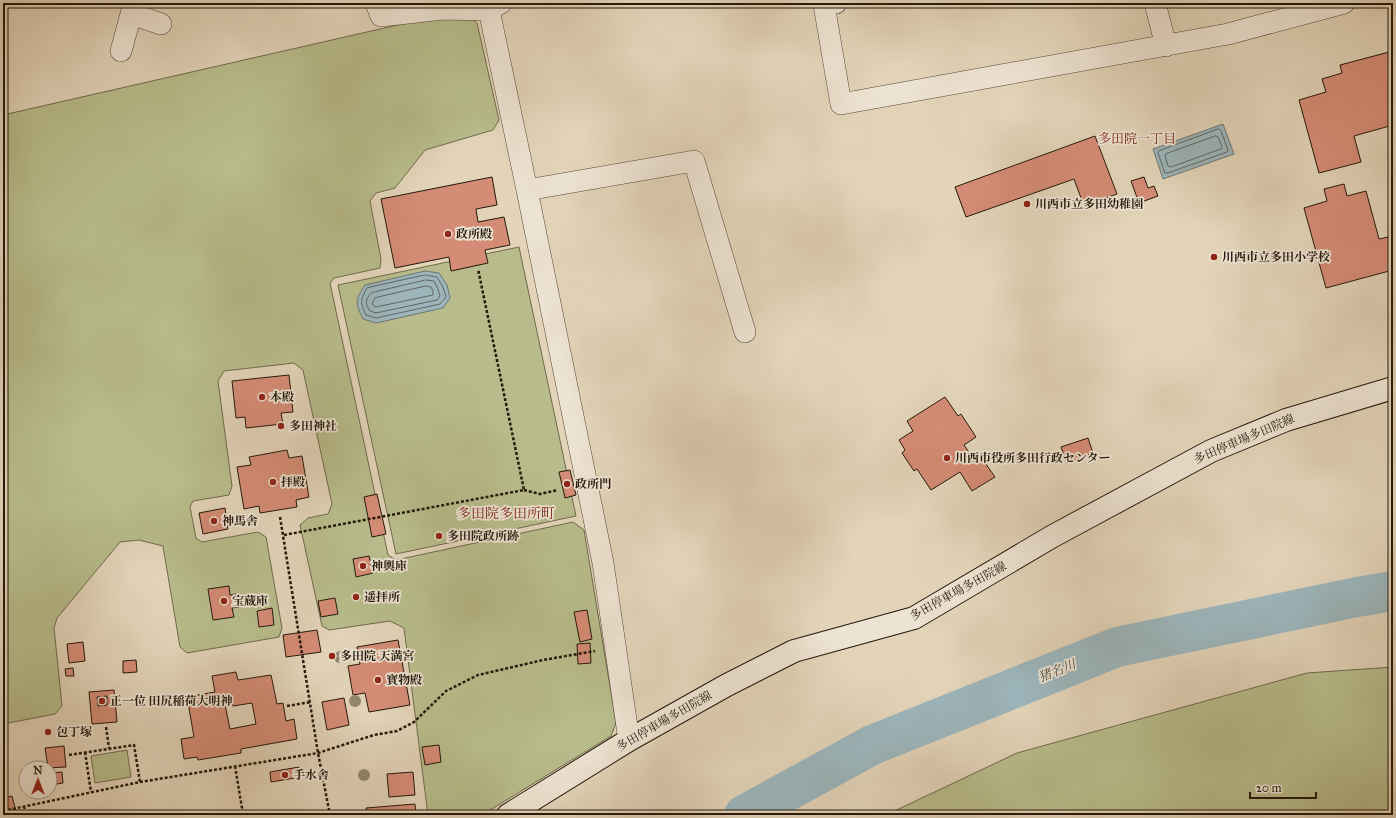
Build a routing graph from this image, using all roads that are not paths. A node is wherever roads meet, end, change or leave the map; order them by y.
1 (376, 3) edge
2 (836, 3) edge
3 (1155, 3) edge
4 (1344, 3) edge
5 (495, 6) edge
6 (133, 8) edge
7 (161, 24) dead end
8 (1166, 46) junction
9 (121, 51) dead end
10 (527, 190) junction
11 (745, 332) dead end
12 (1393, 388) edge
13 (629, 740) junction
14 (508, 815) edge

1 - 5 street
2 - 8 street
3 - 8 street
4 - 8 street
5 - 10 street
6 - 7 street
6 - 9 street
10 - 11 street
10 - 13 street
12 - 13 main road, 多田停車場多田院線
13 - 14 main road, 多田停車場多田院線

